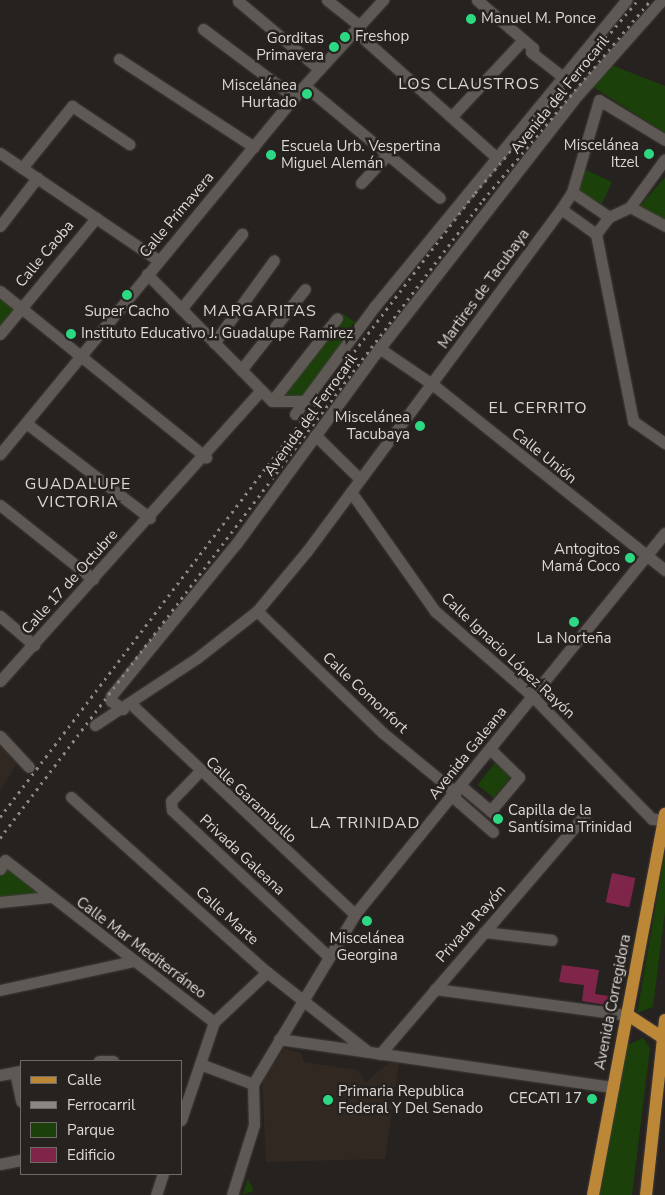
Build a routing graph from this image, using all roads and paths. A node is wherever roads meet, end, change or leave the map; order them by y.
1 (327, 0) edge
2 (383, 0) edge
3 (477, 0) edge
4 (626, 0) edge
5 (662, 0) edge
6 (238, 1) edge
7 (358, 28) junction
8 (203, 29) dead end
9 (523, 40) junction
10 (119, 59) dead end
11 (319, 69) junction
12 (566, 74) junction
13 (586, 85) junction
14 (305, 86) junction
15 (294, 98) junction
16 (599, 100) junction
17 (453, 115) junction
18 (665, 140) edge
19 (129, 144) dead end
20 (254, 147) junction
21 (0, 154) edge
22 (386, 156) junction
23 (495, 156) junction
24 (665, 159) edge
25 (22, 168) junction
26 (37, 178) junction
27 (362, 183) dead end
28 (572, 192) junction
29 (440, 198) dead end
30 (630, 207) junction
31 (561, 209) junction
32 (609, 217) junction
33 (96, 218) junction
34 (0, 226) edge
35 (665, 226) edge
36 (242, 234) dead end
37 (596, 234) junction
38 (158, 260) junction
39 (274, 260) dead end
40 (147, 274) junction
41 (305, 289) dead end
42 (0, 291) edge
43 (21, 307) junction
44 (181, 309) junction
45 (336, 318) dead end
46 (0, 334) edge
47 (214, 343) junction
48 (379, 348) junction
49 (81, 354) junction
50 (241, 370) junction
51 (432, 384) junction
52 (261, 390) junction
53 (272, 401) junction
54 (304, 401) junction
55 (295, 414) dead end
56 (26, 423) junction
57 (315, 435) junction
58 (665, 443) edge
59 (0, 454) edge
60 (206, 457) junction
61 (360, 478) junction
62 (351, 492) junction
63 (0, 505) edge
64 (150, 518) junction
65 (665, 532) edge
66 (647, 555) junction
67 (665, 570) edge
68 (93, 580) junction
69 (257, 611) junction
70 (0, 616) edge
71 (34, 644) junction
72 (0, 682) edge
73 (532, 696) junction
74 (127, 706) junction
75 (95, 725) dead end
76 (0, 736) edge
77 (491, 750) junction
78 (29, 767) dead end
79 (199, 772) junction
80 (456, 792) junction
81 (71, 797) dead end
82 (586, 814) dead end
83 (665, 814) edge
84 (664, 819) edge
85 (493, 832) dead end
86 (0, 869) edge
87 (50, 897) junction
88 (0, 902) edge
89 (355, 914) junction
90 (484, 932) junction
91 (552, 940) dead end
92 (328, 956) junction
93 (133, 961) junction
94 (267, 972) junction
95 (435, 989) junction
96 (0, 990) edge
97 (301, 998) junction
98 (628, 1015) junction
99 (665, 1020) edge
100 (214, 1022) junction
101 (664, 1038) edge
102 (279, 1039) junction
103 (367, 1052) junction
104 (380, 1054) junction
105 (200, 1064) junction
106 (18, 1071) edge
107 (0, 1075) edge
108 (182, 1080) edge
109 (194, 1084) junction
110 (253, 1084) junction
111 (614, 1087) junction
112 (20, 1091) edge
113 (182, 1117) edge
114 (20, 1160) edge
115 (0, 1164) edge
116 (163, 1175) edge
117 (156, 1195) edge
118 (232, 1195) edge
119 (593, 1195) edge
120 (646, 1195) edge

1 - 7 street
2 - 7 street, Calle Primavera
3 - 9 street
4 - 12 street, Avenida del Ferrocaril
5 - 13 street, Avenida del Ferrocaril
6 - 11 street
7 - 11 street, Calle Primavera
7 - 17 street
8 - 15 street
9 - 12 street
9 - 17 street
10 - 20 street
11 - 14 street, Calle Primavera
12 - 23 street, Avenida del Ferrocaril
13 - 16 street
13 - 48 street, Avenida del Ferrocaril
14 - 15 street, Calle Primavera
14 - 22 street
15 - 20 street, Calle Primavera
16 - 18 street
16 - 28 street, Martires de Tacubaya
17 - 23 street
19 - 25 street
20 - 38 street, Calle Primavera
21 - 25 street
22 - 27 street
22 - 29 street
23 - 54 street, Avenida del Ferrocaril
24 - 30 street
25 - 26 street
26 - 33 street
26 - 34 street
28 - 31 street, Martires de Tacubaya
28 - 32 street
30 - 32 street
30 - 35 street
31 - 37 street
31 - 51 street, Martires de Tacubaya
32 - 37 street
33 - 38 street
33 - 43 street, Calle Caoba
36 - 44 street
37 - 58 street
38 - 40 street, Calle Primavera
39 - 47 street
40 - 44 street
40 - 49 street, Calle Primavera
41 - 50 street
42 - 43 street
43 - 46 street, Calle Caoba
43 - 49 street
44 - 47 street
45 - 53 street
47 - 50 street
48 - 51 street, Calle Unión
48 - 57 street, Avenida del Ferrocaril
49 - 56 street, Calle Primavera
49 - 60 street
50 - 52 street
51 - 61 street, Martires de Tacubaya
51 - 66 street, Calle Unión
52 - 53 street
52 - 60 street, Calle 17 de Octubre
53 - 54 street, Avenida del Ferrocaril
54 - 55 street, Avenida del Ferrocaril
56 - 59 street, Calle Primavera
56 - 64 street
57 - 61 street
57 - 74 street, Avenida del Ferrocaril
60 - 64 street, Calle 17 de Octubre
61 - 62 street, Martires de Tacubaya
62 - 69 street, Martires de Tacubaya
62 - 73 street, Calle Ignacio López Rayón
63 - 68 street
64 - 68 street, Calle 17 de Octubre
65 - 66 street, Avenida Galeana
66 - 67 street, Calle Unión
66 - 73 street, Avenida Galeana
68 - 71 street, Calle 17 de Octubre
69 - 74 street, Martires de Tacubaya
69 - 80 street, Calle Comonfort
70 - 71 street
71 - 72 street, Calle 17 de Octubre
73 - 77 street, Avenida Galeana
73 - 84 street, Calle Ignacio López Rayón
74 - 75 street, Martires de Tacubaya
74 - 79 street, Calle Garambullo
76 - 78 street
77 - 80 street, Avenida Galeana
77 - 80 street
79 - 89 street, Calle Garambullo
79 - 92 street, Privada Galeana
80 - 85 street
80 - 89 street, Avenida Galeana
81 - 94 street, Calle Marte
82 - 90 street, Privada Rayón
83 - 84 main road, Avenida Corregidora
84 - 98 main road, Avenida Corregidora
86 - 87 street, Calle Mar Mediterráneo
87 - 88 street
87 - 93 street, Calle Mar Mediterráneo
89 - 92 street, Avenida Galeana
90 - 91 street
90 - 95 street, Privada Rayón
92 - 97 street, Avenida Galeana
93 - 96 street
93 - 100 street, Calle Mar Mediterráneo
94 - 97 street, Calle Marte
94 - 100 street
95 - 98 street
95 - 104 street, Privada Rayón
97 - 102 street
97 - 103 street, Calle Marte
98 - 101 main road
98 - 111 main road, Avenida Corregidora
99 - 101 main road
100 - 105 street
101 - 120 main road
102 - 103 street
102 - 110 street
103 - 104 street
104 - 111 street
105 - 109 street
105 - 110 street
106 - 107 street
106 - 112 street
108 - 109 street
109 - 113 street
110 - 118 street
111 - 119 main road, Avenida Corregidora
114 - 115 street
116 - 117 street

